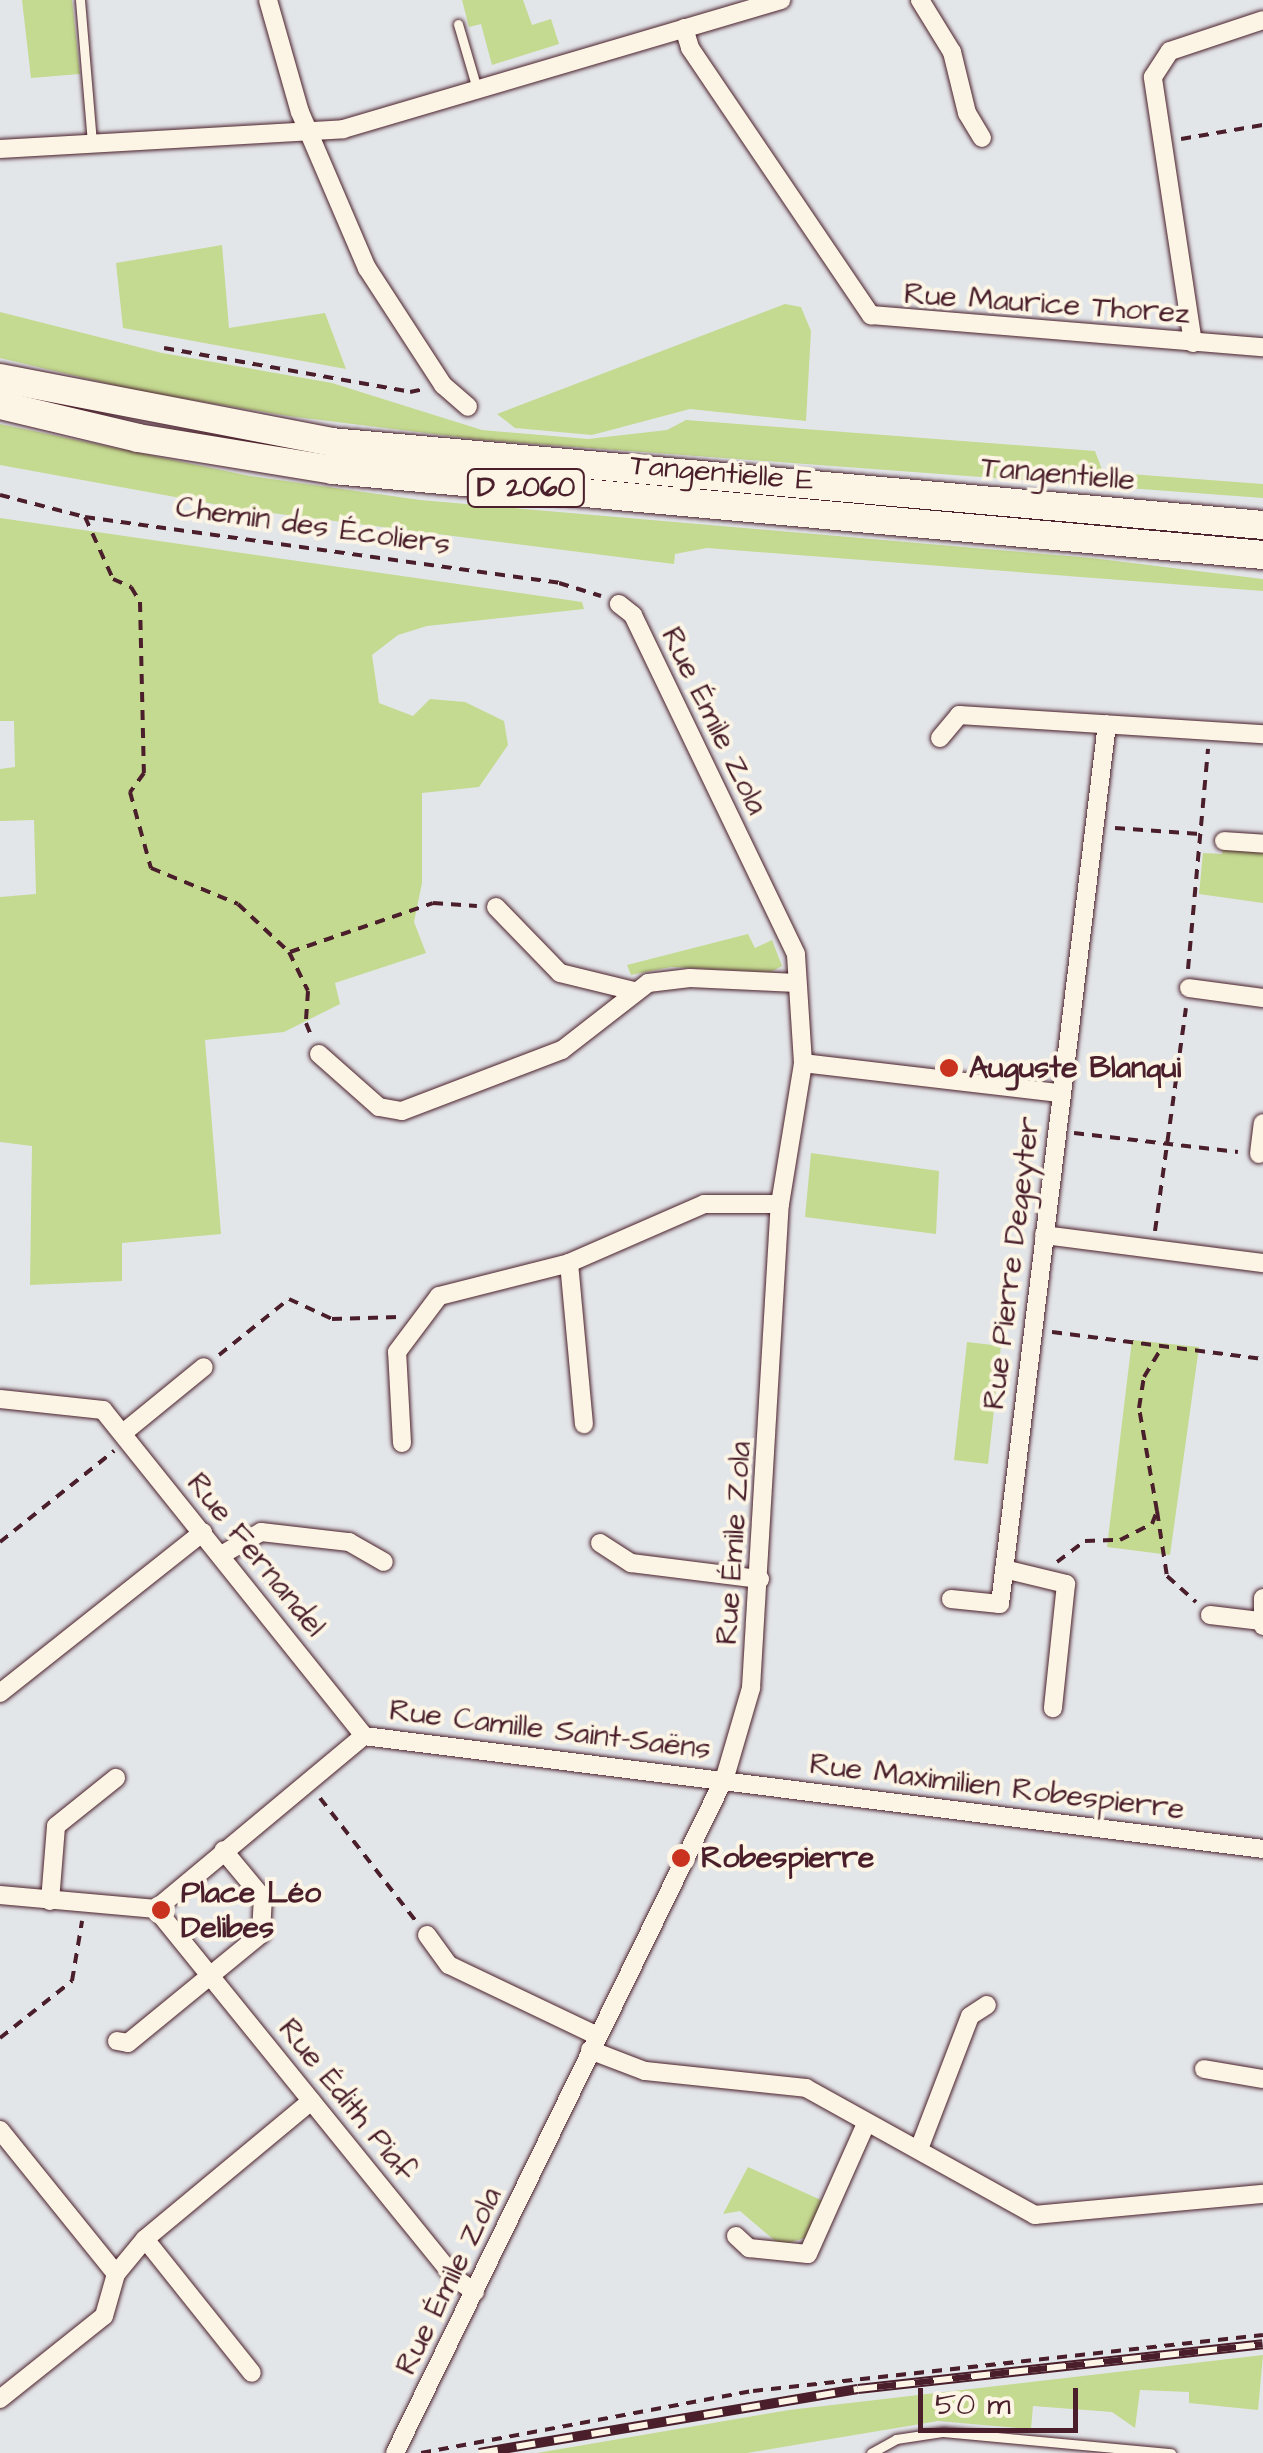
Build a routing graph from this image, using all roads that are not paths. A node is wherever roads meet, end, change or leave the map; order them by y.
1 (80, 0) edge
2 (268, 0) edge
3 (781, 0) edge
4 (920, 0) edge
5 (1263, 20) edge
6 (458, 24) dead end
7 (684, 28) junction
8 (477, 89) junction
9 (311, 134) junction
10 (982, 138) dead end
11 (92, 145) junction
12 (0, 150) edge
13 (1192, 343) junction
14 (1263, 347) edge
15 (0, 378) edge
16 (0, 405) edge
17 (468, 407) dead end
18 (848, 489) joint
19 (1061, 507) junction
20 (1263, 516) edge
21 (1263, 525) edge
22 (1263, 554) edge
23 (619, 604) road end
24 (1107, 724) junction
25 (1263, 734) edge
26 (940, 738) dead end
27 (1224, 841) dead end
28 (1263, 844) edge
29 (496, 907) road end
30 (797, 982) junction
31 (1189, 988) road end
32 (634, 991) junction
33 (1263, 998) edge
34 (319, 1054) dead end
35 (804, 1063) junction
36 (1059, 1093) junction
37 (1263, 1124) edge
38 (1259, 1154) road end
39 (780, 1204) junction
40 (1044, 1235) junction
41 (569, 1263) junction
42 (1263, 1263) edge
43 (204, 1368) road end
44 (0, 1399) edge
45 (584, 1424) dead end
46 (123, 1433) junction
47 (402, 1442) dead end
48 (203, 1532) junction
49 (600, 1544) dead end
50 (223, 1554) junction
51 (384, 1562) dead end
52 (1004, 1569) junction
53 (760, 1579) junction
54 (1263, 1598) edge
55 (952, 1600) dead end
56 (1210, 1615) road end
57 (1261, 1624) edge
58 (0, 1693) edge
59 (1053, 1708) dead end
60 (364, 1736) junction
61 (116, 1778) dead end
62 (725, 1778) junction
63 (1263, 1849) edge
64 (223, 1850) junction
65 (0, 1895) edge
66 (50, 1900) junction
67 (156, 1909) junction
68 (427, 1935) road end
69 (212, 1974) junction
70 (987, 2005) dead end
71 (117, 2041) dead end
72 (594, 2043) junction
73 (1204, 2068) dead end
74 (1263, 2079) edge
75 (311, 2101) junction
76 (866, 2124) junction
77 (0, 2130) edge
78 (920, 2149) junction
79 (1263, 2194) edge
80 (736, 2236) dead end
81 (144, 2239) junction
82 (116, 2274) junction
83 (475, 2292) junction
84 (252, 2373) dead end
85 (0, 2400) edge
86 (395, 2453) edge
87 (871, 2453) edge
88 (1171, 2453) edge

1 - 11 lane
2 - 9 street
3 - 7 street
4 - 10 street
5 - 13 street
6 - 8 lane
7 - 8 street
7 - 13 street, Rue Maurice Thorez
8 - 9 street
9 - 11 street
9 - 17 street
11 - 12 street
13 - 14 street, Rue Maurice Thorez
15 - 18 main road, Tangentielle E / D 2060
16 - 22 main road, Tangentielle E / D 2060
18 - 19 main road, Tangentielle / D 2060
19 - 20 main road
19 - 21 main road, Tangentielle / D 2060
23 - 30 street, Rue Émile Zola
24 - 25 street
24 - 26 street
24 - 36 street, Rue Pierre Degeyter
27 - 28 street
29 - 32 street
30 - 32 street
30 - 35 street, Rue Émile Zola
31 - 33 street
32 - 34 street
35 - 36 street
35 - 39 street, Rue Émile Zola
36 - 40 street, Rue Pierre Degeyter
37 - 38 street
39 - 41 street
39 - 53 street, Rue Émile Zola
40 - 42 street
40 - 52 street, Rue Pierre Degeyter
41 - 45 street
41 - 47 street
43 - 46 street
44 - 46 street, Rue Fernandel
46 - 48 street, Rue Fernandel
48 - 50 street, Rue Fernandel
48 - 58 street
49 - 53 street
50 - 51 street
50 - 60 street, Rue Fernandel
52 - 55 street, Rue Pierre Degeyter
52 - 59 street
53 - 62 street, Rue Émile Zola
54 - 57 street
56 - 57 street
60 - 62 street, Rue Camille Saint-Saëns
60 - 64 street, Rue Camille Saint-Saëns
61 - 66 street
62 - 63 street, Rue Maximilien Robespierre
62 - 72 street, Rue Émile Zola
64 - 67 street, Rue Camille Saint-Saëns
64 - 69 street
65 - 66 street
66 - 67 street
67 - 69 street, Rue Édith Piaf
68 - 72 street
69 - 71 street
69 - 75 street, Rue Édith Piaf
70 - 78 street
72 - 76 street
72 - 83 street, Rue Émile Zola
73 - 74 street
75 - 81 street
75 - 83 street, Rue Édith Piaf
76 - 78 street
76 - 80 street
77 - 82 street
78 - 79 street
81 - 82 street
81 - 84 street
82 - 85 street
83 - 86 street, Rue Émile Zola
87 - 88 lane

